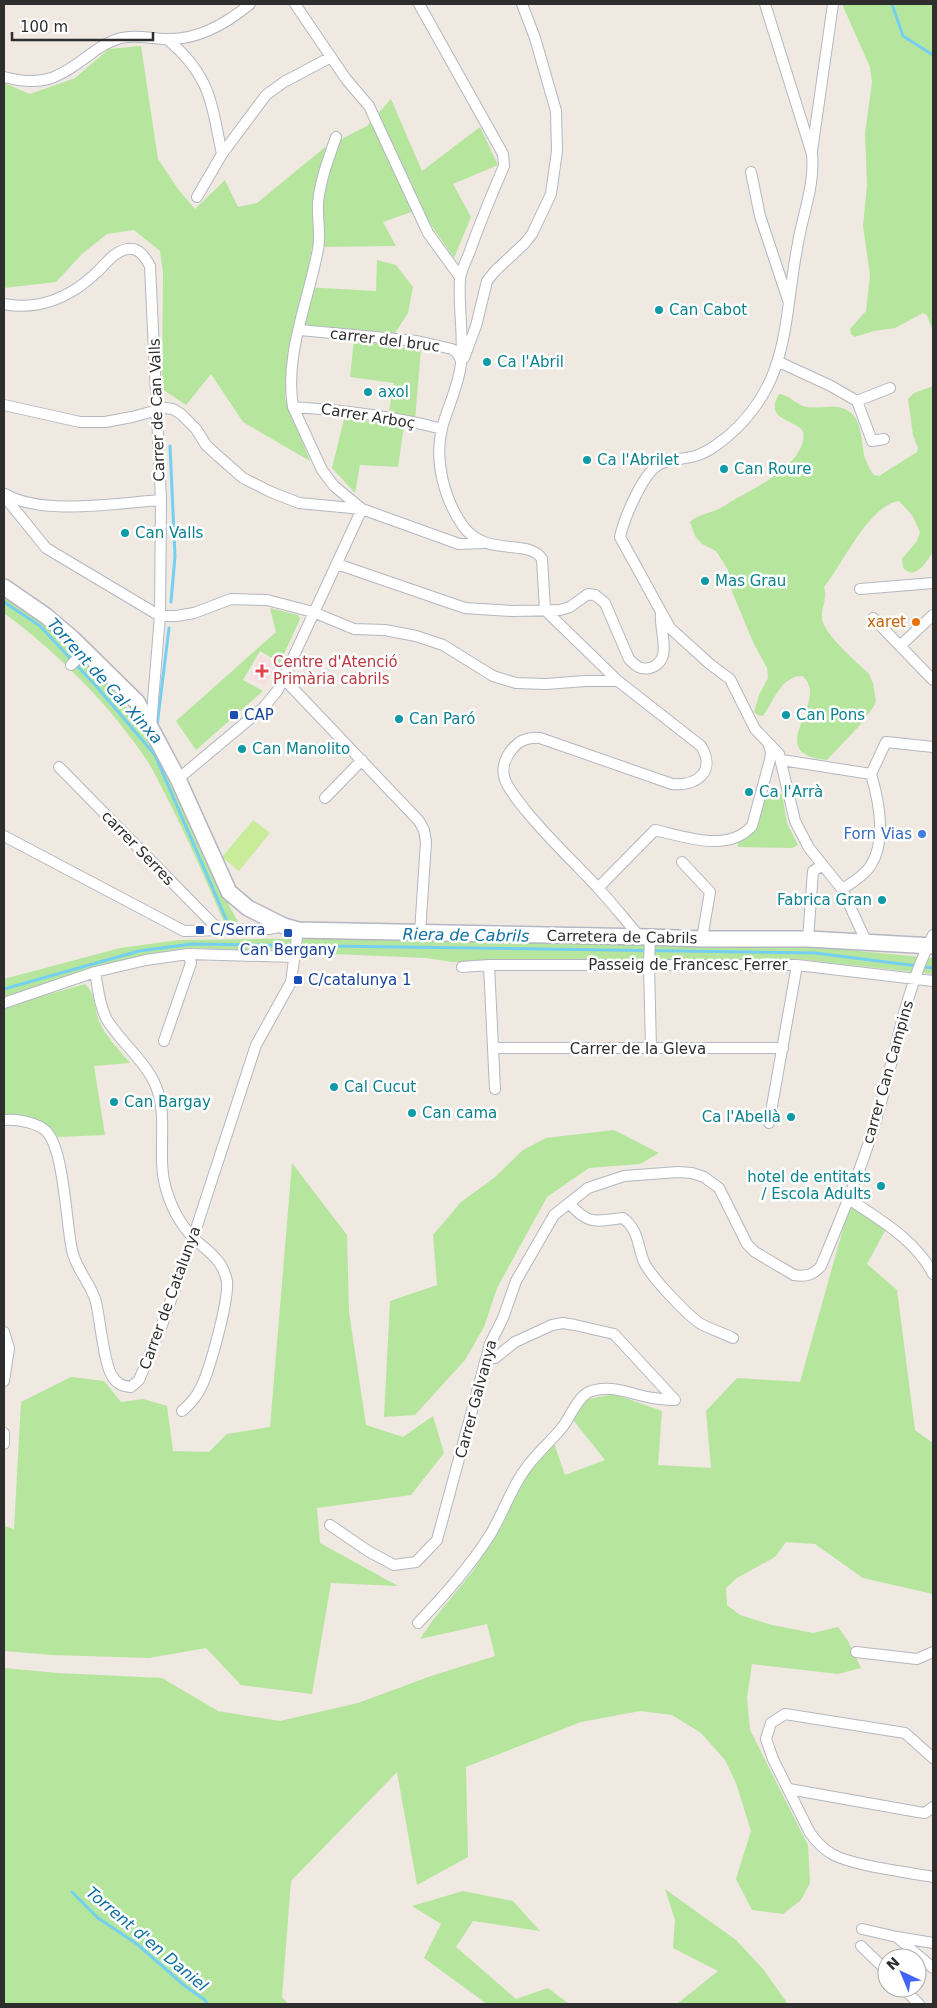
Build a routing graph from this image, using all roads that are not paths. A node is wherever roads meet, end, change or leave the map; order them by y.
1 (250, 4) edge
2 (295, 4) edge
3 (419, 4) edge
4 (522, 4) edge
5 (765, 4) edge
6 (833, 4) edge
7 (167, 39) junction
8 (331, 57) junction
9 (4, 77) edge
10 (336, 137) dead end
11 (222, 154) junction
12 (812, 154) junction
13 (751, 172) dead end
14 (197, 197) dead end
15 (460, 278) junction
16 (4, 304) edge
17 (789, 304) junction
18 (300, 330) junction
19 (779, 362) junction
20 (461, 363) junction
21 (890, 388) dead end
22 (857, 401) junction
23 (4, 406) edge
24 (293, 407) junction
25 (155, 410) junction
26 (442, 429) junction
27 (884, 439) dead end
28 (4, 495) edge
29 (161, 500) junction
30 (362, 509) junction
31 (483, 543) junction
32 (337, 564) junction
33 (933, 583) edge
34 (4, 588) edge
35 (860, 589) dead end
36 (545, 610) junction
37 (313, 612) junction
38 (661, 614) junction
39 (933, 615) edge
40 (160, 616) junction
41 (873, 618) dead end
42 (901, 645) junction
43 (82, 654) junction
44 (70, 665) dead end
45 (283, 678) junction
46 (933, 680) edge
47 (618, 682) junction
48 (151, 726) junction
49 (768, 744) junction
50 (933, 747) edge
51 (362, 760) junction
52 (782, 760) junction
53 (59, 767) dead end
54 (871, 774) junction
55 (178, 779) junction
56 (325, 798) dead end
57 (4, 836) edge
58 (682, 862) dead end
59 (823, 865) junction
60 (598, 888) junction
61 (842, 889) junction
62 (218, 929) junction
63 (293, 931) junction
64 (420, 932) junction
65 (647, 939) junction
66 (702, 939) junction
67 (808, 939) junction
68 (866, 941) junction
69 (930, 945) edge
70 (188, 954) junction
71 (295, 955) junction
72 (649, 962) junction
73 (489, 965) junction
74 (797, 965) junction
75 (462, 967) dead end
76 (95, 972) junction
77 (916, 974) junction
78 (933, 981) edge
79 (4, 1000) edge
80 (164, 1041) dead end
81 (493, 1048) junction
82 (783, 1048) junction
83 (651, 1050) junction
84 (495, 1089) dead end
85 (4, 1120) edge
86 (770, 1123) dead end
87 (849, 1199) junction
88 (569, 1203) junction
89 (193, 1238) junction
90 (933, 1274) edge
91 (4, 1332) edge
92 (733, 1338) dead end
93 (488, 1351) junction
94 (4, 1381) edge
95 (182, 1411) dead end
96 (4, 1433) edge
97 (4, 1444) edge
98 (330, 1524) dead end
99 (418, 1623) dead end
100 (856, 1652) dead end
101 (933, 1652) edge
102 (933, 1758) edge
103 (788, 1789) junction
104 (933, 1807) edge
105 (933, 1877) edge
106 (862, 1929) dead end
107 (897, 1938) junction
108 (933, 1943) edge
109 (861, 1946) dead end
110 (877, 1961) edge
111 (933, 1968) edge

1 - 7 street
2 - 8 street
3 - 15 street
4 - 20 street
5 - 12 street
6 - 12 street
7 - 9 street
7 - 11 street
8 - 11 street
8 - 15 street
10 - 18 street
11 - 14 street
12 - 17 street
13 - 17 street
15 - 20 street
16 - 25 street, Carrer de Can Valls
17 - 19 street
18 - 20 street, carrer del bruc
18 - 24 street
19 - 22 street
19 - 38 street
20 - 26 street
21 - 22 street
22 - 27 street
23 - 25 street
24 - 26 street, Carrer Arboç
24 - 30 street
25 - 29 street, Carrer de Can Valls
25 - 30 street
26 - 31 street
28 - 29 street
28 - 40 street
29 - 40 street, Carrer de Can Valls
30 - 31 street
30 - 32 street
31 - 36 street
32 - 36 street
32 - 37 street
33 - 35 street
34 - 43 street, Carretera de Cabrils
36 - 38 street
36 - 47 street
37 - 40 street
37 - 45 street
37 - 47 street
38 - 49 street
39 - 42 street
40 - 48 street, Carrer de Can Valls
41 - 42 street
42 - 46 street
43 - 44 street
43 - 48 street, Carretera de Cabrils
45 - 51 street
45 - 55 street
47 - 60 street
48 - 55 street, Carretera de Cabrils
49 - 52 street
49 - 60 street
50 - 54 street
51 - 56 street
51 - 64 street
52 - 54 street
52 - 59 street
53 - 62 street, carrer Serres
54 - 61 street
55 - 63 street, Carretera de Cabrils
57 - 62 street
58 - 66 street
59 - 61 street
59 - 67 street
60 - 65 street
61 - 68 street
62 - 63 street
63 - 64 street, Carretera de Cabrils
63 - 71 street, Carrer de Catalunya
64 - 65 street, Carretera de Cabrils
65 - 66 street, Carretera de Cabrils
65 - 72 street
66 - 67 street, Carretera de Cabrils
67 - 68 street, Carretera de Cabrils
68 - 69 street, Carretera de Cabrils
69 - 77 street, carrer Can Campins
70 - 71 street
70 - 76 street
70 - 80 street
71 - 89 street, Carrer de Catalunya
72 - 73 street, Passeig de Francesc Ferrer
72 - 74 street, Passeig de Francesc Ferrer
72 - 83 street
73 - 75 street, Passeig de Francesc Ferrer
73 - 81 street
74 - 77 street, Passeig de Francesc Ferrer
74 - 82 street
76 - 79 street
76 - 89 street
77 - 78 street, Passeig de Francesc Ferrer
77 - 87 street, carrer Can Campins
81 - 83 street, Carrer de la Gleva
81 - 84 street
82 - 83 street, Carrer de la Gleva
82 - 86 street
85 - 89 street, Carrer de Catalunya
87 - 88 street, Carrer Galvanya
87 - 90 street
88 - 92 street
88 - 93 street, Carrer Galvanya
89 - 95 street
91 - 94 street
93 - 98 street, Carrer Galvanya
93 - 99 street
96 - 97 street
100 - 101 street
102 - 103 street
103 - 104 street
103 - 105 street
106 - 107 street
107 - 108 street
107 - 111 street
109 - 110 street

